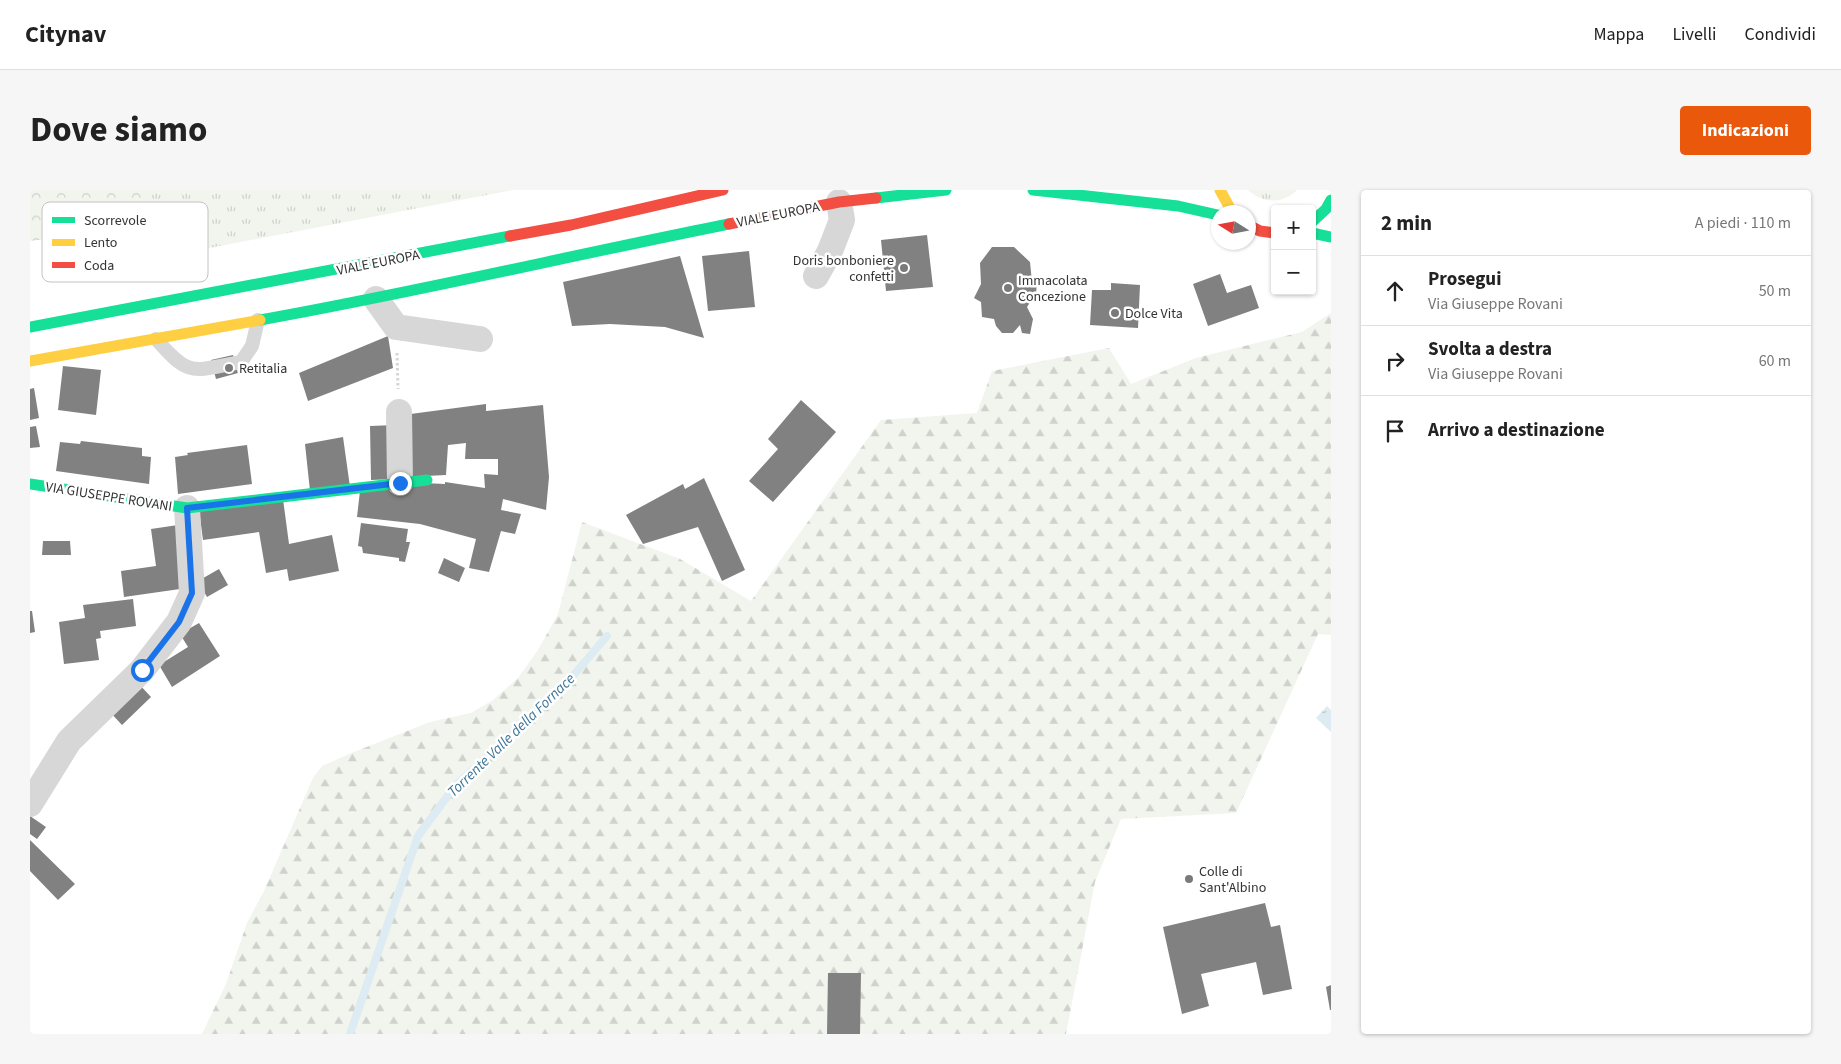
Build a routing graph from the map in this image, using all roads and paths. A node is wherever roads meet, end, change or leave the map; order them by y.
1 (724, 190) edge
2 (946, 190) edge
3 (1033, 190) edge
4 (1220, 190) edge
5 (1331, 200) edge
6 (839, 202) junction
7 (1228, 205) edge
8 (1211, 213) edge
9 (1316, 218) edge
10 (1256, 229) edge
11 (1271, 232) edge
12 (1316, 234) edge
13 (1331, 237) edge
14 (816, 276) dead end
15 (376, 299) junction
16 (258, 320) junction
17 (30, 327) edge
18 (396, 327) junction
19 (156, 338) junction
20 (480, 339) dead end
21 (30, 361) edge
22 (399, 412) joint
23 (427, 480) dead end
24 (400, 483) junction
25 (30, 484) edge
26 (187, 508) junction
27 (30, 804) edge

1 - 17 street, VIALE EUROPA
2 - 6 street, VIALE EUROPA
3 - 8 street
4 - 7 street
5 - 9 street
6 - 14 street
6 - 15 street, VIALE EUROPA
10 - 11 street
12 - 13 street
15 - 16 street, VIALE EUROPA
15 - 18 street
16 - 19 street, VIALE EUROPA
16 - 19 lane
18 - 20 street
18 - 22 path
19 - 21 street, VIALE EUROPA
22 - 24 street
23 - 24 street, VIA GIUSEPPE ROVANI
24 - 26 street, VIA GIUSEPPE ROVANI
25 - 26 street, VIA GIUSEPPE ROVANI
26 - 27 street, VIA GIUSEPPE ROVANI

